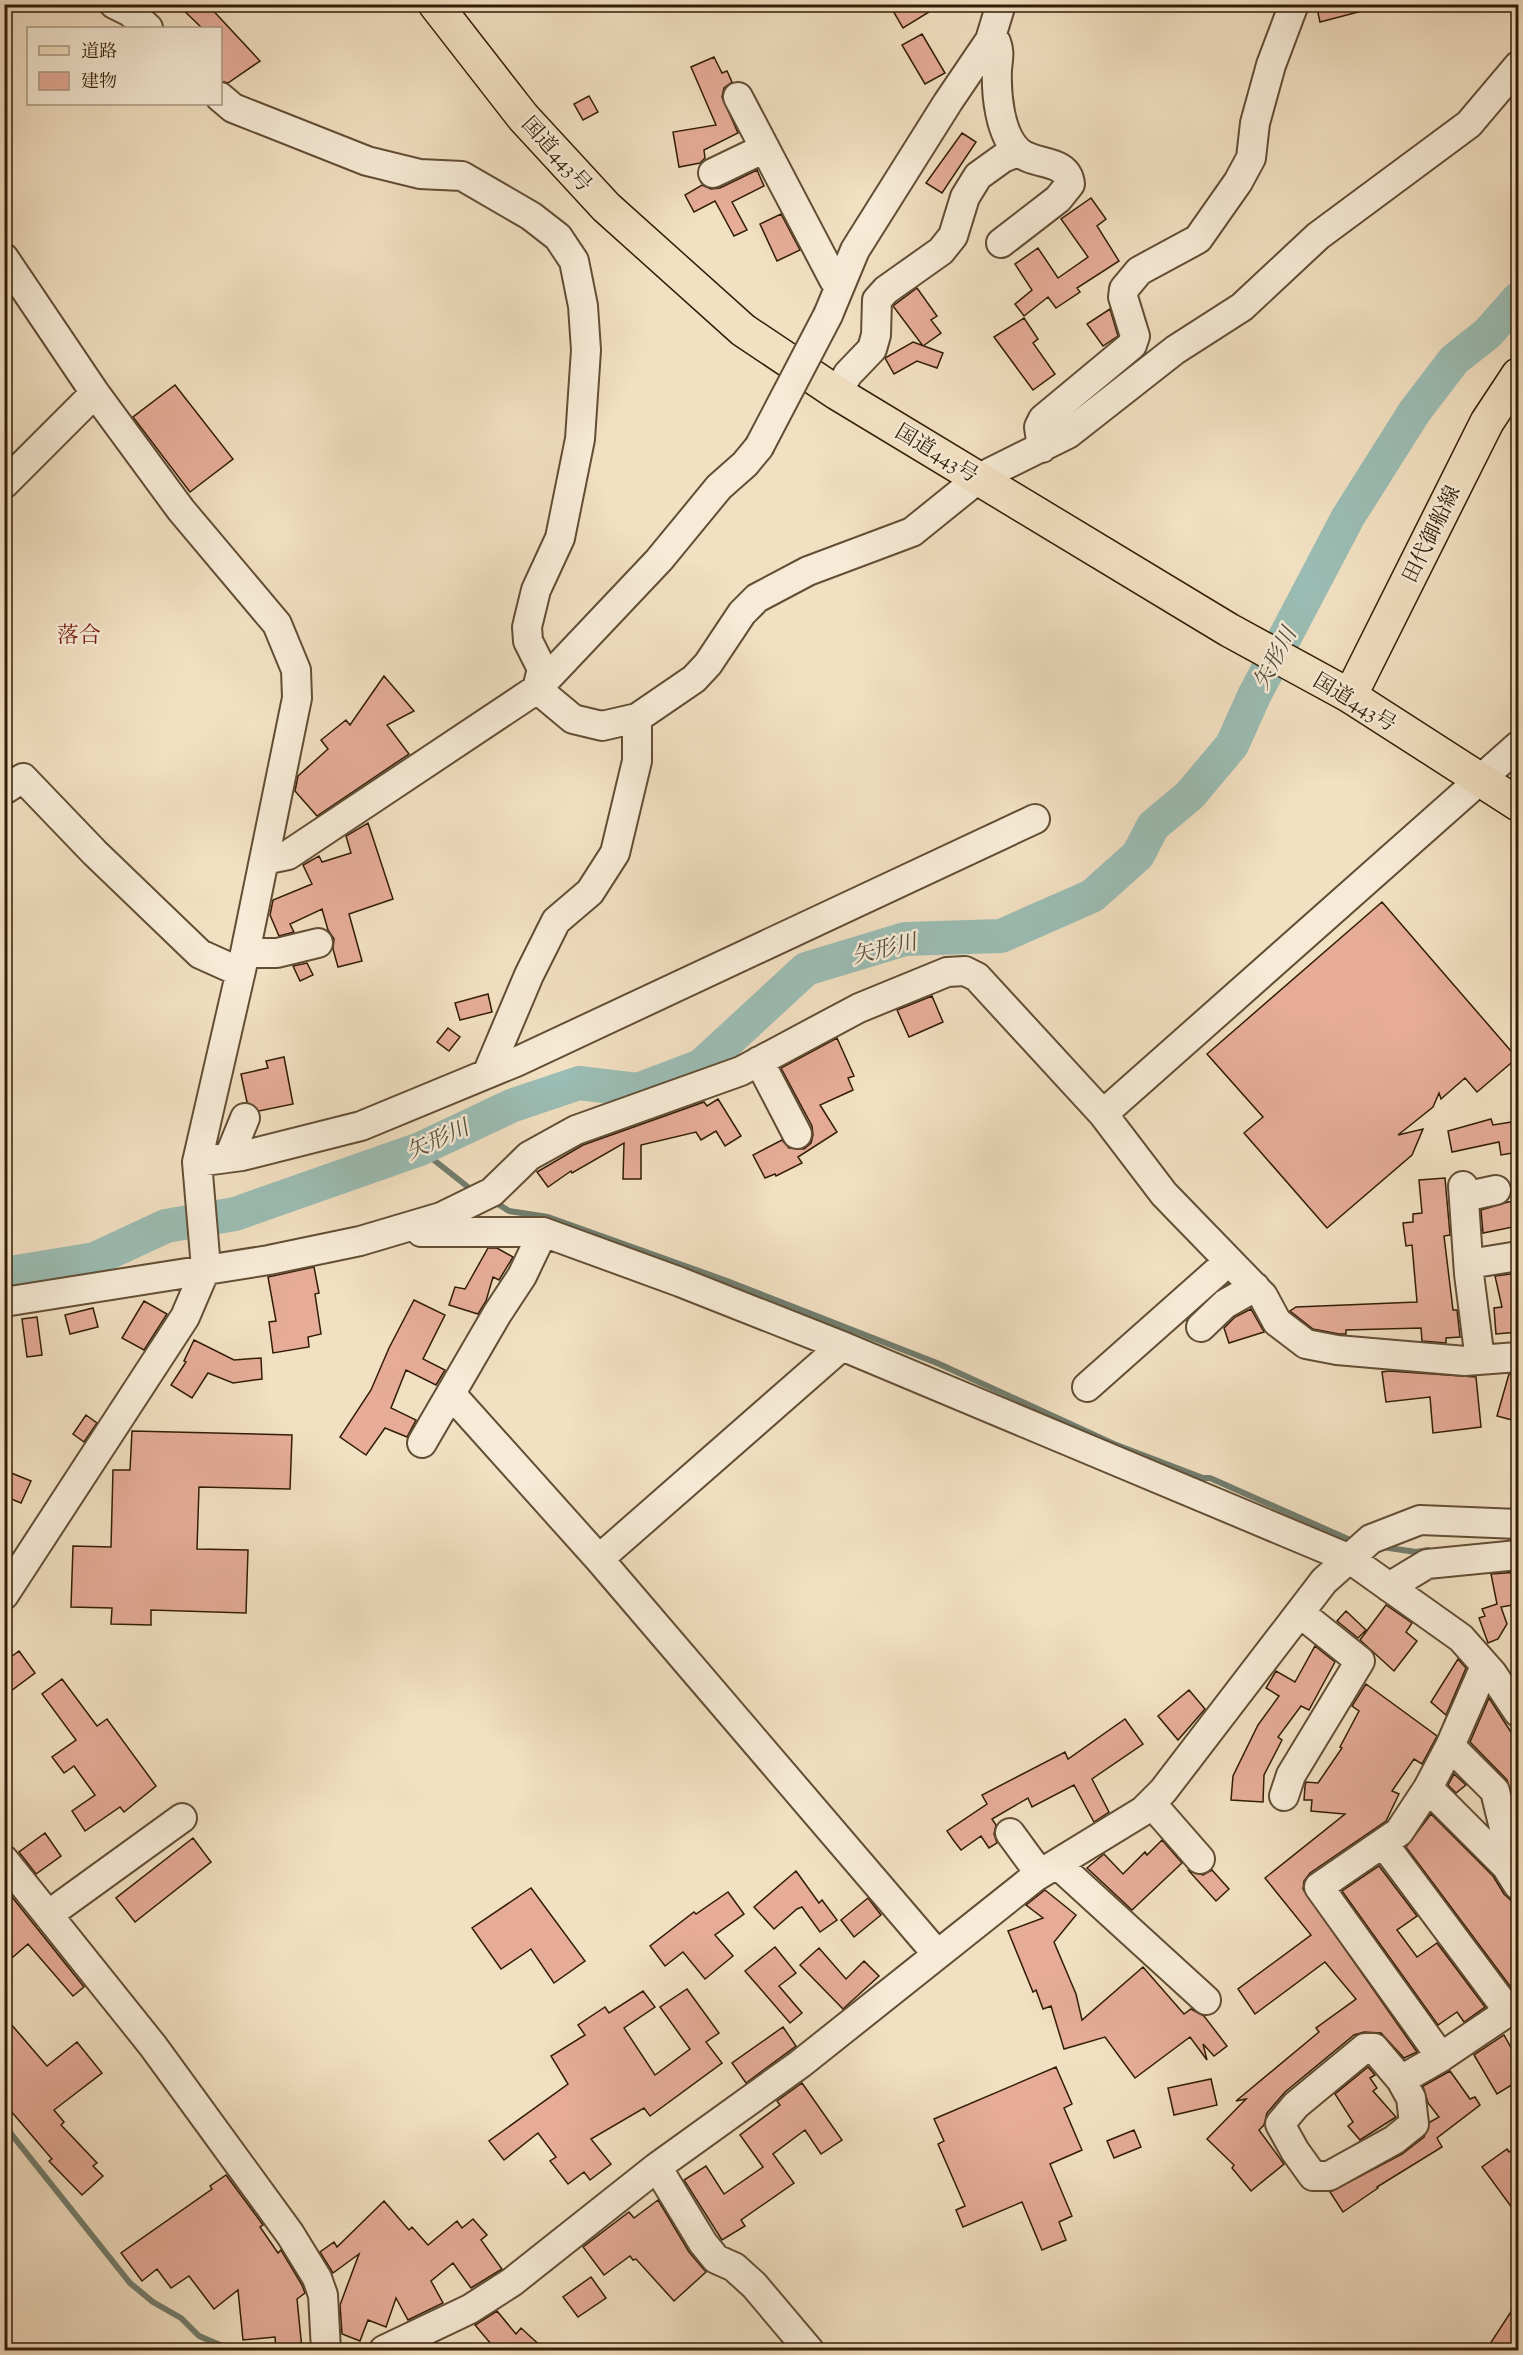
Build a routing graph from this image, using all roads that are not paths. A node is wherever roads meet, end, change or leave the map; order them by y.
1 (114, 4) edge
2 (435, 4) edge
3 (1001, 4) edge
4 (1294, 4) edge
5 (147, 27) edge
6 (990, 40) junction
7 (1518, 66) edge
8 (738, 97) dead end
9 (222, 99) edge
10 (765, 148) junction
11 (1018, 152) junction
12 (712, 173) dead end
13 (1001, 243) dead end
14 (4, 258) edge
15 (840, 285) junction
16 (1518, 375) edge
17 (95, 393) junction
18 (837, 393) junction
19 (1042, 448) junction
20 (979, 478) junction
21 (4, 484) edge
22 (537, 688) junction
23 (1350, 696) junction
24 (637, 718) junction
25 (1518, 746) edge
26 (1478, 780) junction
27 (4, 790) edge
28 (1518, 804) edge
29 (1035, 819) dead end
30 (264, 860) junction
31 (318, 943) dead end
32 (242, 962) junction
33 (759, 1061) junction
34 (487, 1074) junction
35 (1103, 1114) junction
36 (245, 1118) dead end
37 (797, 1134) dead end
38 (229, 1157) junction
39 (197, 1169) junction
40 (1496, 1190) dead end
41 (543, 1232) junction
42 (386, 1233) junction
43 (1518, 1256) edge
44 (1229, 1261) junction
45 (206, 1262) junction
46 (1468, 1264) junction
47 (1255, 1287) junction
48 (4, 1302) edge
49 (1201, 1328) dead end
50 (842, 1346) junction
51 (1518, 1357) edge
52 (1480, 1360) junction
53 (1087, 1387) dead end
54 (450, 1394) junction
55 (422, 1443) dead end
56 (1518, 1524) edge
57 (1518, 1555) edge
58 (1350, 1558) junction
59 (599, 1559) junction
60 (1389, 1587) junction
61 (4, 1595) edge
62 (1300, 1613) junction
63 (1485, 1666) junction
64 (1518, 1712) edge
65 (1450, 1746) junction
66 (1428, 1788) junction
67 (1284, 1796) dead end
68 (1150, 1803) junction
69 (182, 1818) dead end
70 (1010, 1833) dead end
71 (1383, 1843) junction
72 (1200, 1859) dead end
73 (5, 1861) edge
74 (1048, 1869) junction
75 (1512, 1876) edge
76 (48, 1915) junction
77 (937, 1954) junction
78 (1193, 1996) dead end
79 (1514, 2009) edge
80 (1440, 2057) junction
81 (1401, 2080) junction
82 (657, 2167) junction
83 (397, 2348) edge
84 (326, 2350) edge
85 (809, 2350) edge

1 - 5 street
2 - 18 main road, 国道443号
3 - 6 street
4 - 19 street
6 - 11 street
6 - 15 street
7 - 19 street
8 - 10 street
9 - 22 street
10 - 12 street
10 - 15 street
11 - 13 street
11 - 18 street
14 - 17 street
15 - 22 street, bridge
16 - 23 main road, 田代御船線
17 - 21 street
17 - 30 street
18 - 20 main road, 国道443号
19 - 20 street
20 - 23 main road, 国道443号
20 - 24 street
22 - 24 street
22 - 30 street
23 - 26 main road, 国道443号
24 - 34 street
25 - 26 street
26 - 28 main road, 国道443号
26 - 35 street
27 - 32 street
29 - 34 street
30 - 32 street
31 - 32 street
32 - 39 street
33 - 35 street
33 - 37 street
33 - 42 street
34 - 38 street
35 - 44 street
36 - 38 street
38 - 39 street
39 - 45 street
40 - 46 street
41 - 42 street
41 - 50 street
41 - 54 street
42 - 45 street
43 - 46 street
44 - 47 street
44 - 53 street
45 - 48 street
45 - 61 street
46 - 52 street
47 - 49 street
47 - 52 street
50 - 58 street
50 - 59 street
51 - 52 street
54 - 55 street
54 - 59 street
56 - 58 street
57 - 60 street
58 - 60 street
58 - 62 street
59 - 77 street
60 - 63 street
62 - 67 street
62 - 68 street
63 - 64 street
63 - 65 street
65 - 66 street
65 - 75 street
66 - 71 street
66 - 75 street
68 - 72 street
68 - 74 street
69 - 76 street
70 - 74 street
71 - 79 street
71 - 80 street
73 - 76 street
74 - 77 street
74 - 78 street
76 - 84 street
77 - 82 street
79 - 80 street
80 - 81 street
81 - 81 street
82 - 83 street
82 - 85 street

